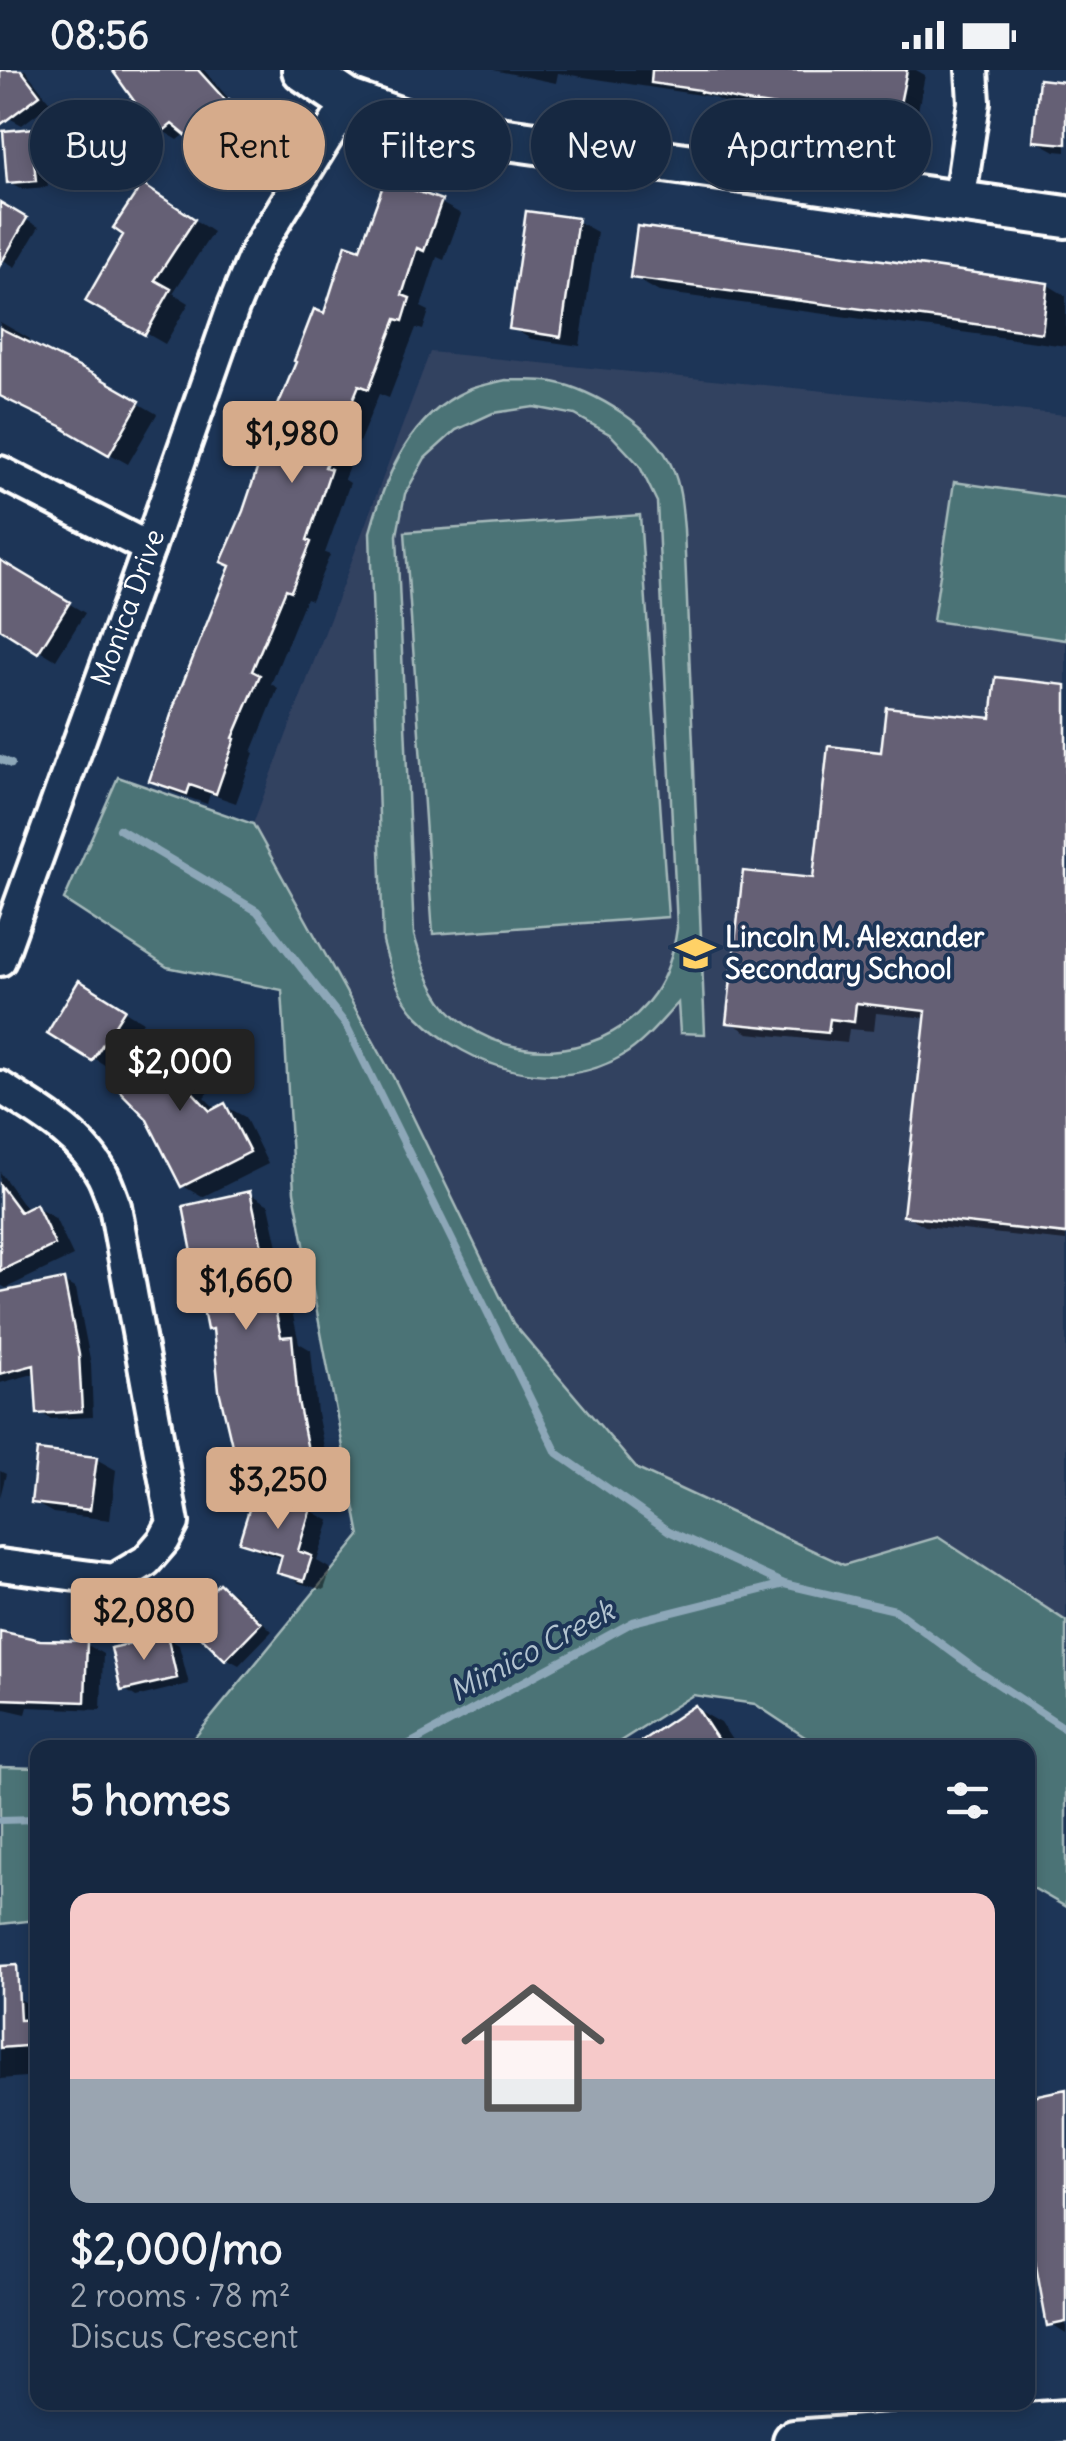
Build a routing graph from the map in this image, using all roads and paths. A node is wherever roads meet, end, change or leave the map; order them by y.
1 (303, 70) edge
2 (972, 70) edge
3 (348, 100) edge
4 (345, 107) edge
5 (511, 140) edge
6 (959, 203) junction
7 (1066, 217) edge
8 (0, 472) edge
9 (150, 548) junction
10 (0, 960) edge
11 (0, 1088) edge
12 (0, 1565) edge
13 (1066, 2421) edge
14 (794, 2441) edge

1 - 3 street
2 - 6 street
4 - 9 street, Monica Drive
5 - 6 street
6 - 7 street
8 - 9 street
9 - 10 street, Monica Drive
11 - 12 street
13 - 14 street

